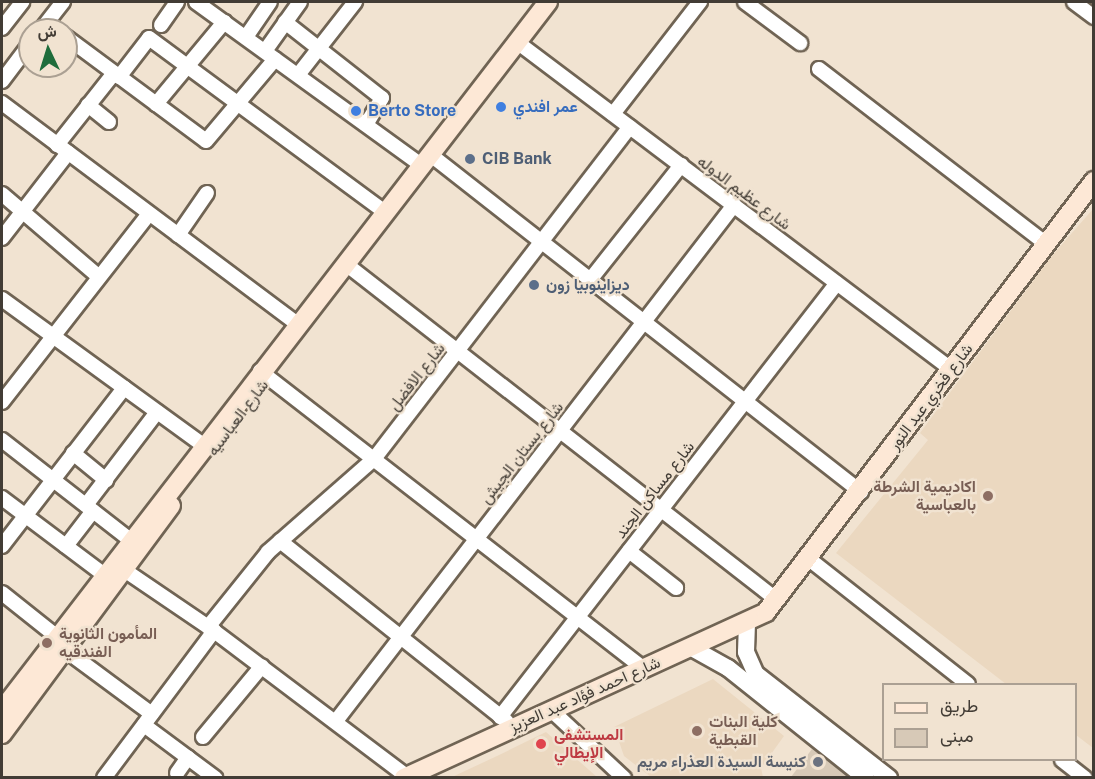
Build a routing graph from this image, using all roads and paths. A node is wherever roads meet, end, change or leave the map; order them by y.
1 (22, 2) edge
2 (63, 2) edge
3 (177, 2) edge
4 (196, 2) edge
5 (268, 2) edge
6 (300, 2) edge
7 (355, 2) edge
8 (700, 2) edge
9 (745, 2) edge
10 (1074, 2) edge
11 (544, 3) edge
12 (1094, 16) edge
13 (54, 18) edge
14 (224, 22) junction
15 (285, 22) junction
16 (161, 25) dead end
17 (2, 28) edge
18 (246, 37) junction
19 (518, 42) junction
20 (800, 43) dead end
21 (78, 46) edge
22 (319, 48) junction
23 (270, 55) junction
24 (18, 60) edge
25 (188, 67) junction
26 (819, 69) dead end
27 (117, 75) junction
28 (298, 75) junction
29 (2, 81) edge
30 (2, 104) edge
31 (156, 104) junction
32 (239, 104) junction
33 (88, 105) junction
34 (613, 114) junction
35 (109, 122) dead end
36 (366, 124) junction
37 (630, 127) junction
38 (63, 149) junction
39 (428, 161) junction
40 (681, 165) junction
41 (1094, 181) edge
42 (207, 193) dead end
43 (2, 194) edge
44 (734, 205) junction
45 (22, 211) junction
46 (384, 211) junction
47 (149, 214) junction
48 (178, 235) junction
49 (2, 238) edge
50 (541, 242) junction
51 (1045, 243) junction
52 (351, 268) junction
53 (99, 276) junction
54 (590, 280) junction
55 (837, 283) junction
56 (2, 299) edge
57 (644, 322) junction
58 (296, 323) junction
59 (52, 336) junction
60 (457, 351) junction
61 (951, 369) junction
62 (264, 374) junction
63 (124, 388) junction
64 (745, 401) junction
65 (2, 402) edge
66 (158, 412) junction
67 (560, 431) junction
68 (2, 440) edge
69 (203, 445) junction
70 (73, 453) junction
71 (374, 459) junction
72 (52, 479) junction
73 (106, 480) junction
74 (861, 492) junction
75 (2, 498) edge
76 (89, 508) junction
77 (661, 509) junction
78 (24, 515) junction
79 (129, 539) junction
80 (477, 539) junction
81 (280, 541) junction
82 (2, 546) edge
83 (66, 546) junction
84 (628, 551) junction
85 (809, 559) junction
86 (112, 568) junction
87 (676, 588) dead end
88 (2, 593) edge
89 (772, 606) junction
90 (578, 617) junction
91 (747, 623) junction
92 (211, 629) junction
93 (401, 637) junction
94 (60, 643) junction
95 (692, 648) junction
96 (262, 666) junction
97 (643, 668) junction
98 (967, 683) edge
99 (2, 710) edge
100 (551, 710) junction
101 (148, 719) junction
102 (336, 721) junction
103 (506, 721) junction
104 (817, 729) junction
105 (2, 734) edge
106 (202, 737) dead end
107 (188, 757) junction
108 (1065, 761) edge
109 (177, 772) dead end
110 (104, 777) edge
111 (215, 777) edge
112 (407, 777) edge
113 (624, 777) edge
114 (860, 777) edge
115 (866, 777) edge
116 (889, 777) edge
117 (900, 777) edge
118 (1085, 777) edge

1 - 17 street
2 - 13 street
3 - 16 street
4 - 14 street
5 - 18 street
6 - 15 street
7 - 22 street
8 - 34 street
9 - 20 street
10 - 12 street
11 - 19 main road, شارع العباسيه
14 - 18 street
14 - 25 street
15 - 22 street
15 - 23 street
18 - 23 street
19 - 34 street, شارع عظيم الدوله
19 - 39 main road, شارع العباسيه
21 - 27 street
22 - 28 street
22 - 36 street
23 - 28 street
23 - 32 street
24 - 29 street
25 - 27 street
25 - 31 street
25 - 32 street
26 - 51 street
27 - 31 street
27 - 33 street
28 - 36 street
30 - 38 street
31 - 32 street
32 - 46 street
33 - 35 street
33 - 38 street
34 - 37 street, شارع عظيم الدوله
36 - 39 street
37 - 40 street, شارع عظيم الدوله
37 - 50 street, شارع الافضل
38 - 45 street
38 - 47 street
39 - 46 main road, شارع العباسيه
39 - 50 street
39 - 52 main road, شارع العباسيه
40 - 44 street, شارع عظيم الدوله
40 - 54 street
41 - 51 main road, شارع فخري عبد النور
42 - 48 street
43 - 45 street
44 - 55 street, شارع عظيم الدوله
44 - 57 street, شارع بستان الجيش
45 - 49 street
45 - 53 street
46 - 58 main road, شارع العباسيه
47 - 48 street
47 - 53 street
48 - 58 street
50 - 54 street
50 - 60 street, شارع الافضل
51 - 61 main road, شارع فخري عبد النور
52 - 60 street
52 - 62 main road, شارع العباسيه
53 - 59 street
54 - 57 street
55 - 61 street, شارع عظيم الدوله
55 - 64 street, شارع مساكن الجند
56 - 59 street
57 - 64 street
57 - 67 street, شارع بستان الجيش
58 - 62 main road, شارع العباسيه
59 - 63 street
59 - 65 street
60 - 67 street
60 - 71 street, شارع الافضل
61 - 74 main road, شارع فخري عبد النور
62 - 69 main road, شارع العباسيه
62 - 71 street
62 - 86 main road, شارع العباسيه
63 - 66 street
63 - 70 street
64 - 74 street
64 - 77 street, شارع مساكن الجند
66 - 69 street
66 - 73 street
67 - 77 street
67 - 80 street, شارع بستان الجيش
68 - 72 street
69 - 79 main road, شارع العباسيه
70 - 72 street
70 - 73 street
71 - 80 street
71 - 81 street, شارع الافضل
72 - 76 street
72 - 78 street
73 - 76 street
74 - 85 main road, شارع فخري عبد النور
75 - 78 street
76 - 79 street
76 - 83 street
77 - 84 street, شارع مساكن الجند
77 - 89 street
78 - 82 street
78 - 83 street
79 - 86 main road, شارع العباسيه
80 - 90 street
80 - 93 street, شارع بستان الجيش
81 - 92 street, شارع الافضل
81 - 93 street
83 - 86 street
84 - 87 street
84 - 90 street, شارع مساكن الجند
85 - 89 main road, شارع فخري عبد النور
85 - 98 street
86 - 92 street
86 - 94 main road, شارع العباسيه
88 - 94 street
89 - 91 main road, شارع احمد فؤاد عبد العزيز
90 - 97 street
90 - 103 street, شارع مساكن الجند
91 - 95 main road, شارع احمد فؤاد عبد العزيز
91 - 104 street
92 - 96 street
92 - 101 street, شارع الافضل
93 - 102 street, شارع بستان الجيش
93 - 103 street
94 - 99 main road, شارع العباسيه
94 - 101 street
94 - 105 main road, شارع العباسيه
95 - 97 main road, شارع احمد فؤاد عبد العزيز
95 - 104 street
96 - 102 street
96 - 106 street
97 - 100 main road, شارع احمد فؤاد عبد العزيز
100 - 103 main road, شارع احمد فؤاد عبد العزيز
100 - 113 street
101 - 107 street
101 - 110 street, شارع الافضل
102 - 112 street
103 - 112 main road, شارع احمد فؤاد عبد العزيز
104 - 114 street
104 - 115 street
104 - 116 street
104 - 117 street
107 - 109 street
107 - 111 street
108 - 118 street

